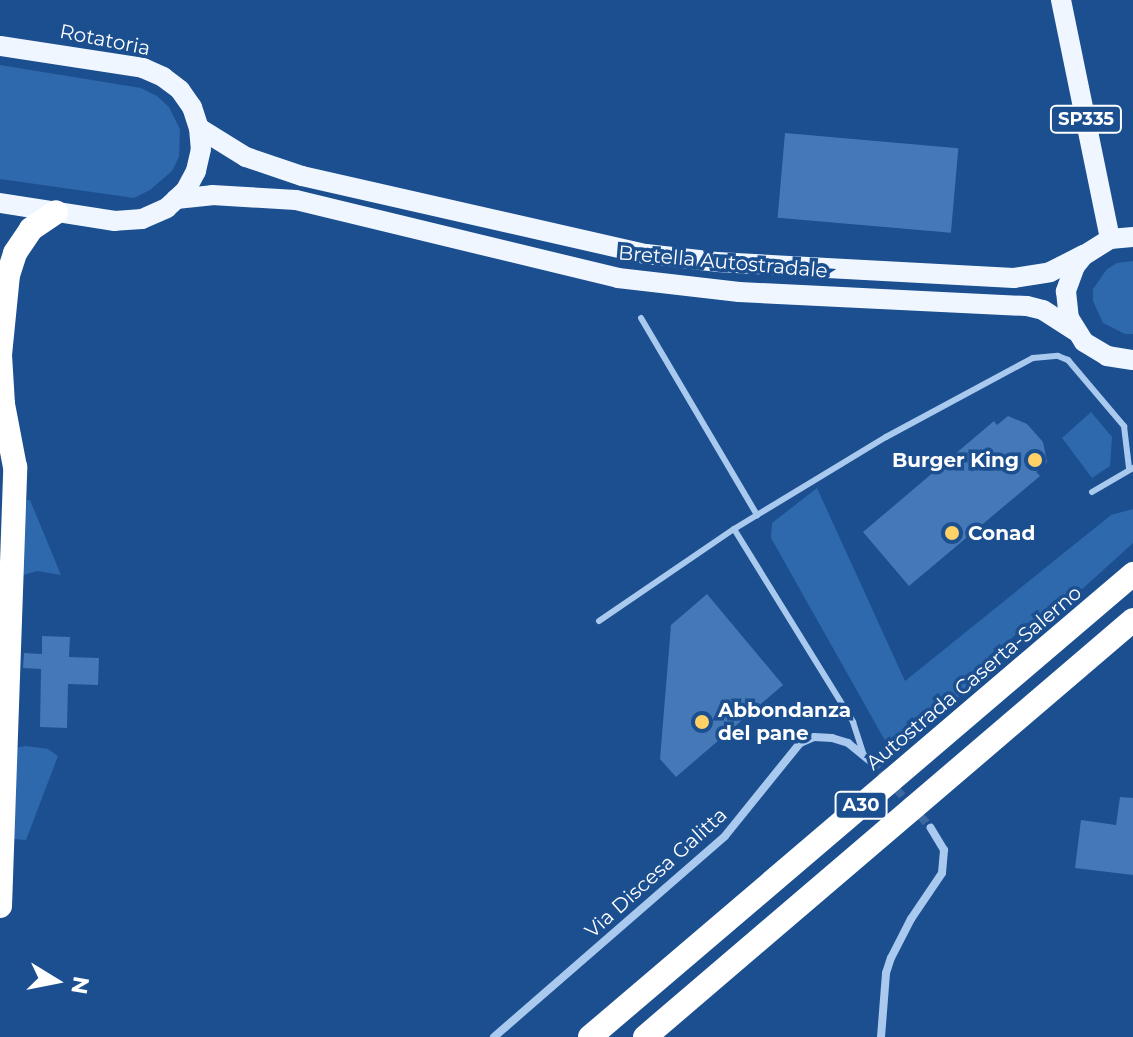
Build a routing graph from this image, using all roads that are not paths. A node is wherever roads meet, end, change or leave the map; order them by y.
1 (1061, 0) edge
2 (0, 46) edge
3 (199, 128) junction
4 (176, 199) junction
5 (0, 203) edge
6 (56, 212) junction
7 (1133, 237) edge
8 (1110, 239) junction
9 (1084, 255) junction
10 (641, 318) dead end
11 (1075, 331) junction
12 (1133, 360) edge
13 (1131, 468) edge
14 (1092, 492) dead end
15 (757, 515) junction
16 (734, 529) junction
17 (1133, 574) edge
18 (1133, 620) edge
19 (599, 621) dead end
20 (863, 752) junction
21 (873, 763) tunnel mouth
22 (931, 828) tunnel mouth
23 (0, 906) edge
24 (494, 1037) edge
25 (590, 1037) edge
26 (645, 1037) edge
27 (881, 1037) edge

1 - 8 main road, SP335
2 - 3 main road, Rotatoria
3 - 4 main road, Rotatoria
3 - 9 main road, Bretella Autostradale
4 - 6 main road, Rotatoria
4 - 11 main road, Bretella Autostradale
5 - 6 main road, Rotatoria
6 - 23 highway
7 - 8 main road
8 - 9 main road, Bretella Autostradale
9 - 11 main road
10 - 15 lane
11 - 12 main road, Bretella Autostradale
13 - 14 lane
13 - 15 lane
15 - 16 lane
16 - 19 lane
16 - 20 lane
17 - 25 highway, Autostrada Caserta-Salerno / A30
18 - 26 highway, A30
20 - 21 street, Via Discesa Galitta
20 - 24 street, Via Discesa Galitta
22 - 27 street

